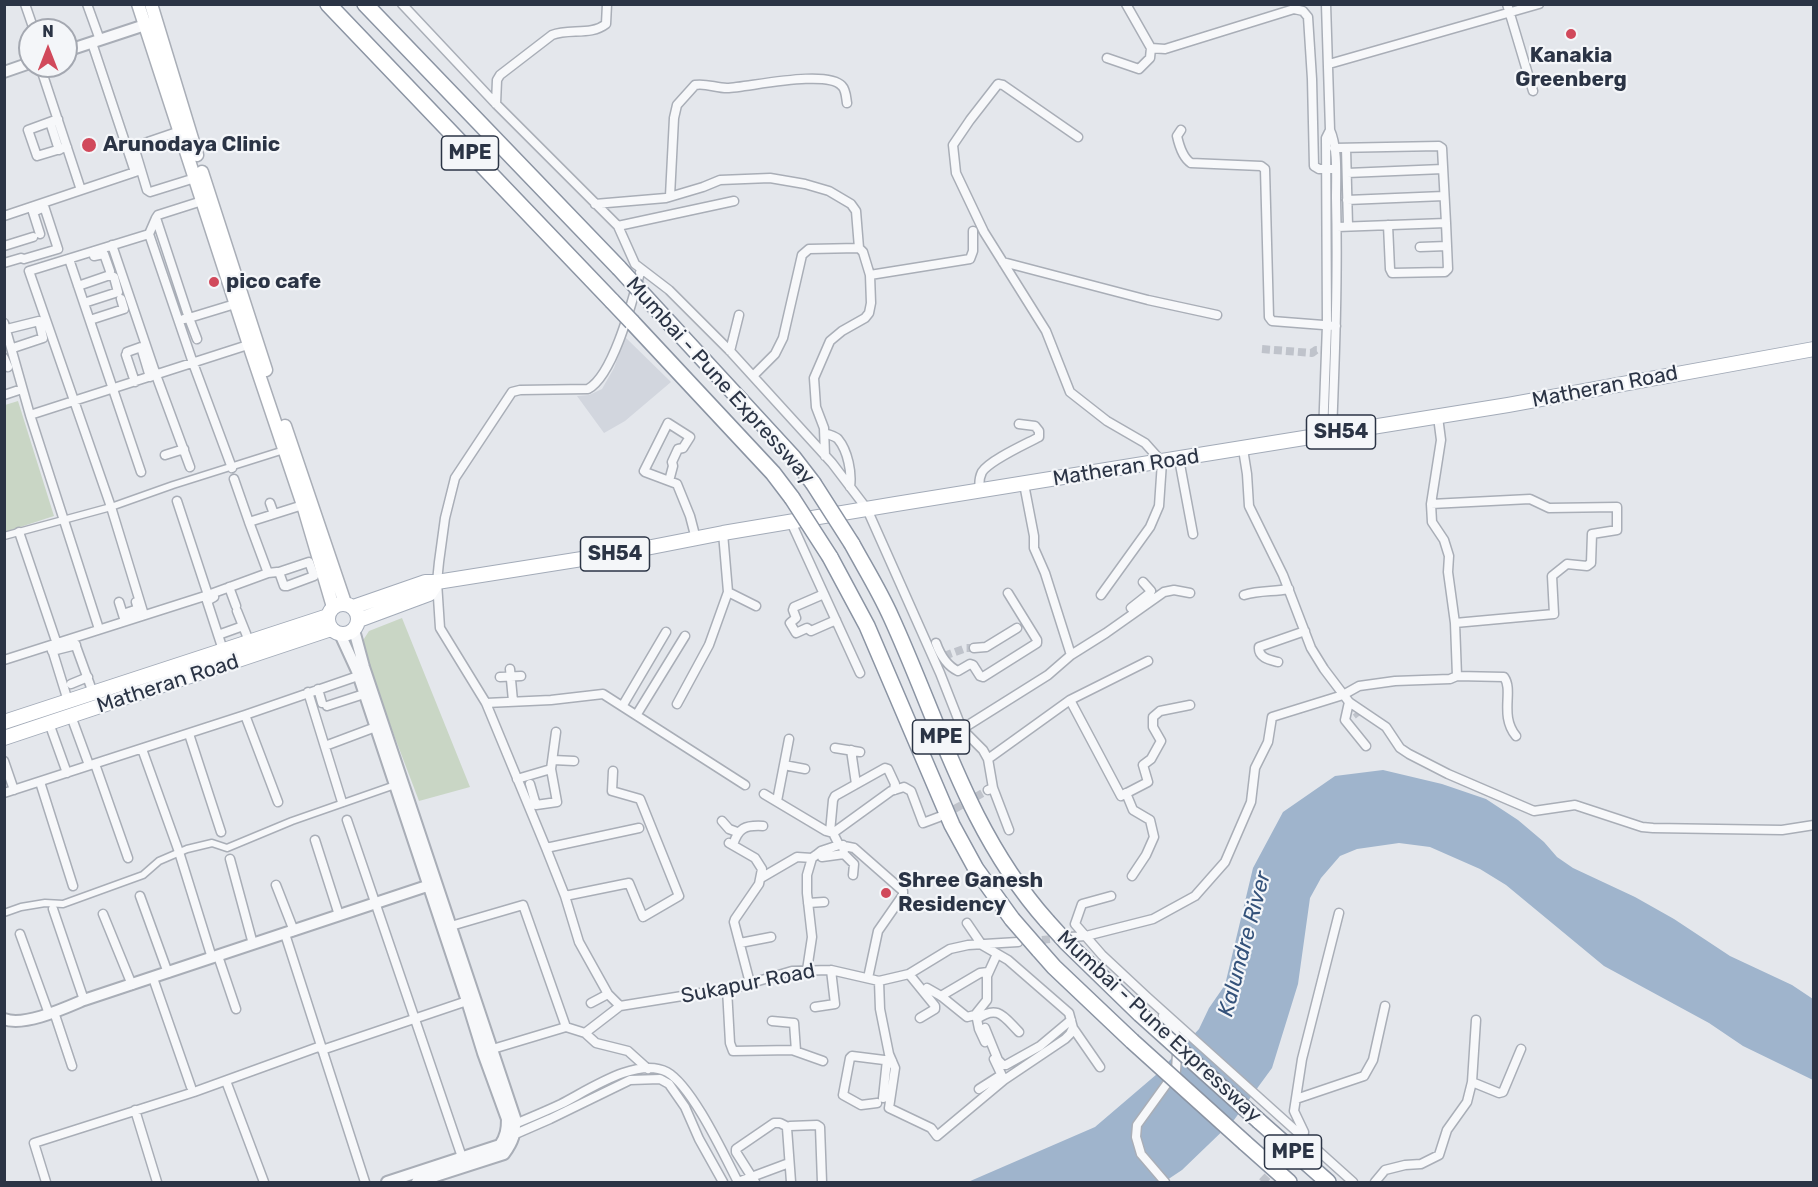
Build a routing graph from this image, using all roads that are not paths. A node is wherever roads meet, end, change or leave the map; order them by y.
1 (87, 4) edge
2 (138, 4) edge
3 (150, 4) edge
4 (328, 4) edge
5 (365, 4) edge
6 (402, 4) edge
7 (608, 4) edge
8 (1126, 4) edge
9 (1326, 4) edge
10 (1539, 4) edge
11 (1509, 9) edge
12 (151, 23) junction
13 (96, 41) junction
14 (78, 47) edge
15 (1151, 48) junction
16 (1107, 58) dead end
17 (1329, 64) junction
18 (43, 78) edge
19 (1533, 90) dead end
20 (847, 103) dead end
21 (496, 104) junction
22 (54, 120) junction
23 (1181, 130) dead end
24 (180, 131) junction
25 (1078, 137) dead end
26 (1346, 148) junction
27 (63, 149) junction
28 (1331, 151) junction
29 (1314, 153) junction
30 (1331, 169) junction
31 (1443, 169) junction
32 (1347, 173) junction
33 (195, 178) junction
34 (81, 190) junction
35 (670, 196) junction
36 (1444, 196) junction
37 (1347, 200) junction
38 (202, 201) junction
39 (734, 201) dead end
40 (595, 204) junction
41 (44, 205) junction
42 (4, 216) edge
43 (156, 218) junction
44 (1446, 223) junction
45 (1388, 225) junction
46 (618, 226) junction
47 (1348, 226) junction
48 (1337, 227) junction
49 (973, 231) dead end
50 (149, 234) junction
51 (17, 242) junction
52 (112, 245) junction
53 (4, 246) edge
54 (1447, 246) junction
55 (1420, 247) dead end
56 (859, 248) junction
57 (88, 255) junction
58 (21, 258) junction
59 (117, 258) junction
60 (69, 259) junction
61 (107, 261) junction
62 (1003, 262) junction
63 (4, 263) edge
64 (641, 269) junction
65 (110, 271) dead end
66 (870, 275) junction
67 (80, 285) junction
68 (122, 294) junction
69 (87, 302) junction
70 (236, 304) junction
71 (739, 315) dead end
72 (1217, 315) dead end
73 (189, 318) junction
74 (91, 320) junction
75 (178, 321) junction
76 (44, 326) junction
77 (1332, 326) junction
78 (7, 330) edge
79 (197, 339) dead end
80 (253, 344) junction
81 (15, 347) junction
82 (1814, 349) edge
83 (730, 351) junction
84 (4, 358) edge
85 (193, 363) junction
86 (9, 367) edge
87 (149, 372) junction
88 (753, 376) junction
89 (135, 381) junction
90 (22, 389) junction
91 (112, 389) junction
92 (4, 395) edge
93 (74, 401) junction
94 (30, 415) junction
95 (1438, 417) junction
96 (1019, 424) dead end
97 (825, 433) junction
98 (1328, 434) junction
99 (184, 448) junction
100 (1243, 448) junction
101 (284, 450) junction
102 (165, 455) dead end
103 (825, 456) junction
104 (1179, 459) junction
105 (1162, 462) junction
106 (190, 467) dead end
107 (232, 468) junction
108 (141, 472) dead end
109 (234, 479) dead end
110 (669, 481) junction
111 (1024, 484) junction
112 (850, 487) junction
113 (980, 491) junction
114 (177, 501) dead end
115 (270, 503) dead end
116 (308, 504) junction
117 (1431, 504) junction
118 (111, 507) junction
119 (867, 508) junction
120 (274, 514) junction
121 (63, 520) junction
122 (249, 522) junction
123 (791, 522) junction
124 (19, 532) junction
125 (723, 533) junction
126 (1193, 534) dead end
127 (4, 536) edge
128 (696, 539) junction
129 (279, 572) dead end
130 (268, 573) junction
131 (437, 582) junction
132 (1143, 582) dead end
133 (230, 589) junction
134 (1289, 589) junction
135 (728, 592) junction
136 (1008, 593) dead end
137 (1190, 593) dead end
138 (824, 594) junction
139 (208, 595) junction
140 (1244, 595) dead end
141 (1101, 596) dead end
142 (134, 597) dead end
143 (1145, 601) junction
144 (118, 602) dead end
145 (714, 602) dead end
146 (725, 602) junction
147 (756, 606) dead end
148 (1130, 612) junction
149 (144, 615) junction
150 (124, 618) junction
151 (343, 618) junction
152 (1119, 618) dead end
153 (836, 620) junction
154 (1455, 623) junction
155 (243, 626) junction
156 (1017, 628) dead end
157 (99, 629) junction
158 (1305, 631) junction
159 (666, 632) dead end
160 (218, 634) junction
161 (685, 636) dead end
162 (75, 641) junction
163 (249, 641) junction
164 (936, 643) dead end
165 (53, 647) junction
166 (974, 648) tunnel mouth
167 (223, 650) junction
168 (1071, 655) junction
169 (940, 658) junction
170 (4, 660) edge
171 (1148, 661) dead end
172 (1278, 662) dead end
173 (510, 673) junction
174 (860, 673) dead end
175 (358, 676) junction
176 (521, 676) dead end
177 (1456, 676) junction
178 (87, 677) junction
179 (500, 677) dead end
180 (70, 684) dead end
181 (318, 689) junction
182 (308, 692) junction
183 (93, 693) junction
184 (364, 694) junction
185 (1070, 700) junction
186 (1347, 700) junction
187 (68, 701) junction
188 (513, 701) junction
189 (486, 704) junction
190 (677, 704) dead end
191 (623, 705) junction
192 (1190, 705) dead end
193 (1356, 712) tunnel mouth
194 (637, 714) junction
195 (245, 715) junction
196 (71, 716) junction
197 (4, 722) edge
198 (49, 723) junction
199 (380, 725) junction
200 (963, 729) junction
201 (556, 732) dead end
202 (189, 734) junction
203 (1516, 736) dead end
204 (4, 738) edge
205 (789, 740) dead end
206 (325, 746) junction
207 (1366, 746) dead end
208 (835, 748) dead end
209 (142, 749) junction
210 (851, 750) junction
211 (860, 752) dead end
212 (988, 759) junction
213 (4, 761) edge
214 (574, 761) dead end
215 (552, 764) junction
216 (92, 765) junction
217 (784, 765) junction
218 (805, 769) dead end
219 (613, 771) dead end
220 (67, 773) junction
221 (517, 779) junction
222 (39, 782) junction
223 (395, 784) junction
224 (530, 784) dead end
225 (856, 784) junction
226 (745, 785) dead end
227 (10, 786) edge
228 (894, 790) junction
229 (4, 793) edge
230 (1126, 793) junction
231 (764, 794) dead end
232 (777, 801) junction
233 (278, 802) dead end
234 (342, 802) junction
235 (408, 812) junction
236 (939, 817) dead end
237 (348, 820) dead end
238 (723, 821) dead end
239 (1814, 825) edge
240 (763, 826) dead end
241 (639, 828) dead end
242 (1009, 830) dead end
243 (221, 832) dead end
244 (737, 832) junction
245 (832, 832) junction
246 (315, 840) dead end
247 (546, 848) junction
248 (842, 848) junction
249 (179, 852) junction
250 (128, 858) dead end
251 (230, 859) dead end
252 (816, 861) junction
253 (853, 875) dead end
254 (1132, 876) dead end
255 (761, 878) junction
256 (432, 884) junction
257 (276, 885) dead end
258 (73, 886) dead end
259 (140, 896) dead end
260 (565, 896) junction
261 (1111, 896) dead end
262 (824, 902) dead end
263 (377, 903) junction
264 (53, 909) dead end
265 (811, 910) junction
266 (4, 913) edge
267 (1339, 913) dead end
268 (103, 914) dead end
269 (339, 915) junction
270 (967, 923) dead end
271 (451, 926) junction
272 (816, 928) dead end
273 (289, 932) junction
274 (20, 934) dead end
275 (1086, 936) junction
276 (771, 937) dead end
277 (1068, 940) junction
278 (1018, 942) tunnel mouth
279 (740, 943) junction
280 (253, 944) junction
281 (982, 945) junction
282 (997, 954) junction
283 (215, 957) junction
284 (807, 969) junction
285 (831, 969) junction
286 (988, 972) junction
287 (168, 973) junction
288 (909, 974) junction
289 (153, 978) junction
290 (868, 978) junction
291 (750, 983) junction
292 (132, 985) junction
293 (876, 985) junction
294 (927, 988) dead end
295 (727, 989) junction
296 (608, 994) junction
297 (941, 996) junction
298 (84, 1000) junction
299 (468, 1001) junction
300 (591, 1003) dead end
301 (1154, 1003) junction
302 (620, 1006) junction
303 (1385, 1006) dead end
304 (815, 1007) dead end
305 (236, 1009) dead end
306 (52, 1013) junction
307 (920, 1018) dead end
308 (415, 1019) junction
309 (1476, 1020) dead end
310 (6, 1021) edge
311 (772, 1021) dead end
312 (1072, 1024) junction
313 (566, 1027) junction
314 (985, 1028) dead end
315 (1019, 1032) dead end
316 (585, 1033) junction
317 (321, 1048) junction
318 (1521, 1049) dead end
319 (488, 1051) junction
320 (796, 1051) junction
321 (823, 1061) dead end
322 (889, 1061) junction
323 (72, 1066) dead end
324 (1100, 1067) dead end
325 (649, 1069) junction
326 (1003, 1077) junction
327 (226, 1081) junction
328 (1472, 1082) junction
329 (190, 1087) dead end
330 (979, 1089) dead end
331 (1296, 1099) junction
332 (135, 1110) junction
333 (788, 1127) junction
334 (510, 1131) junction
335 (1300, 1141) junction
336 (464, 1162) junction
337 (789, 1163) junction
338 (754, 1180) edge
339 (46, 1182) edge
340 (157, 1182) edge
341 (264, 1182) edge
342 (365, 1182) edge
343 (387, 1182) edge
344 (417, 1182) edge
345 (723, 1182) edge
346 (738, 1182) edge
347 (791, 1182) edge
348 (822, 1182) edge
349 (1165, 1182) edge
350 (1289, 1182) edge
351 (1328, 1182) edge
352 (1353, 1182) edge
353 (1375, 1182) edge

1 - 13 street
2 - 12 main road
3 - 12 main road
4 - 350 highway, Mumbai - Pune Expressway / MPE, bridge
5 - 277 highway, Mumbai - Pune Expressway / MPE, bridge
6 - 21 street
7 - 21 street
8 - 15 street
9 - 17 street
10 - 11 street
11 - 17 street
11 - 19 street
12 - 13 street
12 - 24 main road
12 - 80 main road
13 - 14 street
13 - 34 street
15 - 16 street
15 - 29 street
17 - 28 street
18 - 22 street
20 - 35 street
21 - 40 street
22 - 27 street
22 - 27 street
23 - 77 street
24 - 33 main road
24 - 33 street
25 - 62 street
26 - 28 street
26 - 31 street
26 - 32 street
27 - 34 street
28 - 29 street
28 - 30 street
29 - 30 street
30 - 48 street
30 - 77 street
31 - 32 street
31 - 36 street
32 - 37 street
33 - 38 main road
34 - 41 street
35 - 40 street
35 - 56 street
36 - 37 street
36 - 44 street
37 - 47 street
38 - 43 street
38 - 70 main road
39 - 46 street
40 - 46 street
41 - 42 street
41 - 51 street
41 - 58 street
43 - 50 street
43 - 73 street
44 - 45 street
44 - 54 street
45 - 47 street
45 - 54 street
46 - 64 street
47 - 48 street
48 - 77 street
49 - 66 street
50 - 52 street
50 - 75 street
51 - 53 street
51 - 58 street
52 - 57 street
52 - 59 street
54 - 55 street
56 - 66 street
56 - 88 street
57 - 60 street
57 - 61 street
57 - 67 street
58 - 63 street
59 - 61 street
59 - 68 street
60 - 67 street
60 - 76 street
61 - 65 street
62 - 72 street
62 - 105 street
64 - 83 street
64 - 131 street
66 - 97 street
67 - 68 street
67 - 69 street
67 - 74 street
68 - 69 street
68 - 74 street
68 - 87 street
69 - 74 street
70 - 73 street
70 - 80 main road
71 - 83 street
73 - 75 street
73 - 79 street
74 - 91 street
75 - 85 street
76 - 78 street
76 - 81 street
76 - 93 street
77 - 98 street
77 - 98 street
78 - 81 street
80 - 85 street
80 - 101 main road
80 - 116 main road
81 - 86 street
82 - 95 main road, Matheran Road / SH54
83 - 88 street
84 - 86 street
85 - 87 street
85 - 107 street
86 - 90 street
87 - 89 street
87 - 89 street
87 - 99 street
88 - 103 street
89 - 91 street
90 - 92 street
90 - 94 street
91 - 93 street
91 - 108 street
93 - 94 street
93 - 118 street
94 - 121 street
95 - 98 main road, Matheran Road / SH54
95 - 117 street
96 - 113 street
97 - 103 street
97 - 112 street
98 - 100 main road, Matheran Road / SH54
99 - 102 street
99 - 106 street
100 - 104 main road, Matheran Road / SH54
100 - 134 street
101 - 107 street
101 - 116 main road
103 - 112 street
104 - 105 main road, Matheran Road / SH54
104 - 126 street
105 - 111 main road, Matheran Road / SH54
105 - 141 street
107 - 118 street
109 - 122 street
110 - 110 street
110 - 128 street
111 - 113 main road, Matheran Road / SH54
111 - 168 street
112 - 119 street
113 - 119 main road, Matheran Road / SH54
114 - 139 street
115 - 120 street
116 - 120 street
116 - 151 main road
117 - 154 street
117 - 154 street
118 - 121 street
118 - 149 street
119 - 123 main road, Matheran Road / SH54
119 - 169 street
120 - 122 street
121 - 124 street
121 - 157 street
122 - 130 street
123 - 125 main road, Matheran Road / SH54
123 - 138 street
124 - 127 street
124 - 165 street
125 - 128 main road, Matheran Road / SH54
125 - 135 street
128 - 131 main road, Matheran Road / SH54
129 - 130 street
130 - 133 street
131 - 151 main road, Matheran Road / SH54
131 - 189 street
132 - 143 street
133 - 139 street
133 - 155 street
133 - 160 street
134 - 140 street
134 - 158 street
135 - 146 street
135 - 147 street
136 - 169 street
137 - 143 street
138 - 153 street
138 - 153 street
139 - 149 street
142 - 150 street
143 - 148 street
144 - 150 street
145 - 146 street
146 - 190 street
148 - 152 street
148 - 168 street
149 - 150 street
150 - 157 street
151 - 163 main road, Matheran Road / SH54
151 - 175 street
151 - 196 main road, Matheran Road / SH54
151 - 199 street
153 - 174 street
154 - 177 street
155 - 160 street
155 - 163 street
156 - 166 street
157 - 162 street
158 - 172 street
158 - 186 street
159 - 191 street
160 - 167 street
161 - 194 street
162 - 165 street
162 - 178 street
163 - 167 main road, Matheran Road / SH54
164 - 169 street
165 - 170 street
165 - 187 street
167 - 183 main road, Matheran Road / SH54
168 - 200 street
169 - 200 street
171 - 185 street
173 - 176 street
173 - 179 street
173 - 188 street
175 - 181 street
175 - 184 street
177 - 186 street
177 - 203 street
178 - 180 street
178 - 183 street
181 - 182 street
181 - 184 street
182 - 195 street
182 - 206 street
183 - 187 main road, Matheran Road / SH54
184 - 199 street
185 - 212 street
185 - 230 street
186 - 193 street
186 - 207 street
186 - 239 street
186 - 275 street
187 - 197 main road, Matheran Road / SH54
188 - 189 street
188 - 191 street
189 - 221 street
191 - 194 street
192 - 230 street
194 - 226 street
195 - 202 street
195 - 233 street
196 - 198 main road, Matheran Road / SH54
196 - 216 street
198 - 204 main road, Matheran Road / SH54
198 - 220 street
199 - 206 street
199 - 223 street
199 - 235 street
200 - 212 street
201 - 215 street
202 - 209 street
202 - 243 street
205 - 217 street
206 - 234 street
208 - 210 street
209 - 216 street
209 - 249 street
210 - 211 street
210 - 225 street
212 - 242 street
213 - 227 street
214 - 215 street
215 - 221 street
215 - 224 street
216 - 220 street
216 - 250 street
217 - 218 street
217 - 232 street
219 - 260 street
220 - 222 street
221 - 247 street
222 - 227 street
222 - 258 street
223 - 234 street
223 - 235 street
225 - 228 street
225 - 245 street
227 - 229 street
228 - 236 street
228 - 245 street
230 - 254 street
231 - 232 street
232 - 245 street
234 - 249 street
235 - 256 street
237 - 263 street
238 - 244 street
240 - 244 street
241 - 247 street
244 - 255 street
245 - 248 street
246 - 269 street
247 - 260 street
248 - 252 street
248 - 253 street
248 - 290 street
249 - 266 street
249 - 283 street
251 - 280 street
252 - 255 street
252 - 265 street
255 - 279 street
256 - 263 street
256 - 271 street
256 - 299 street
257 - 273 street
259 - 287 street
260 - 296 street
261 - 275 street
262 - 265 street
263 - 269 street
263 - 308 street
264 - 298 street
265 - 272 street
265 - 284 street
267 - 331 street
268 - 292 street
269 - 273 street
270 - 281 street
271 - 313 street
271 - 319 street
273 - 280 street
273 - 317 street
274 - 306 street
275 - 277 street
275 - 301 street
276 - 279 street
277 - 351 highway, Mumbai - Pune Expressway / MPE, bridge
278 - 281 street, Sukapur Road
279 - 291 street
280 - 283 street
281 - 282 street
281 - 288 street, Sukapur Road
282 - 286 street
282 - 312 street
283 - 287 street
283 - 305 street
284 - 285 street, Sukapur Road
284 - 291 street, Sukapur Road
285 - 290 street, Sukapur Road
285 - 304 street
286 - 297 street
286 - 297 street
287 - 289 street
288 - 293 street, Sukapur Road
288 - 307 street
289 - 292 street
289 - 329 street
290 - 293 street, Sukapur Road
291 - 295 street, Sukapur Road
292 - 298 street
293 - 322 street
294 - 297 street
295 - 302 street, Sukapur Road
295 - 320 street
296 - 300 street
296 - 302 street
298 - 306 street
299 - 308 street
299 - 319 street
301 - 335 street
301 - 349 street
302 - 316 street, Sukapur Road
303 - 331 street
306 - 310 street
306 - 323 street
308 - 317 street
308 - 336 street
309 - 328 street
311 - 320 street
312 - 314 street
312 - 324 street
312 - 326 street
313 - 316 street
313 - 319 street
315 - 326 street
316 - 325 street
317 - 327 street
317 - 342 street
318 - 328 street
319 - 334 street
320 - 321 street
322 - 322 street
322 - 326 street
325 - 334 street
325 - 346 street
326 - 330 street
327 - 332 street
327 - 341 street
328 - 353 street
331 - 335 street
332 - 339 street
332 - 340 street
333 - 337 street
333 - 338 street
333 - 348 street
334 - 336 street
334 - 345 street
335 - 352 street
336 - 343 street
336 - 344 street
337 - 338 street
337 - 347 street
338 - 346 street

